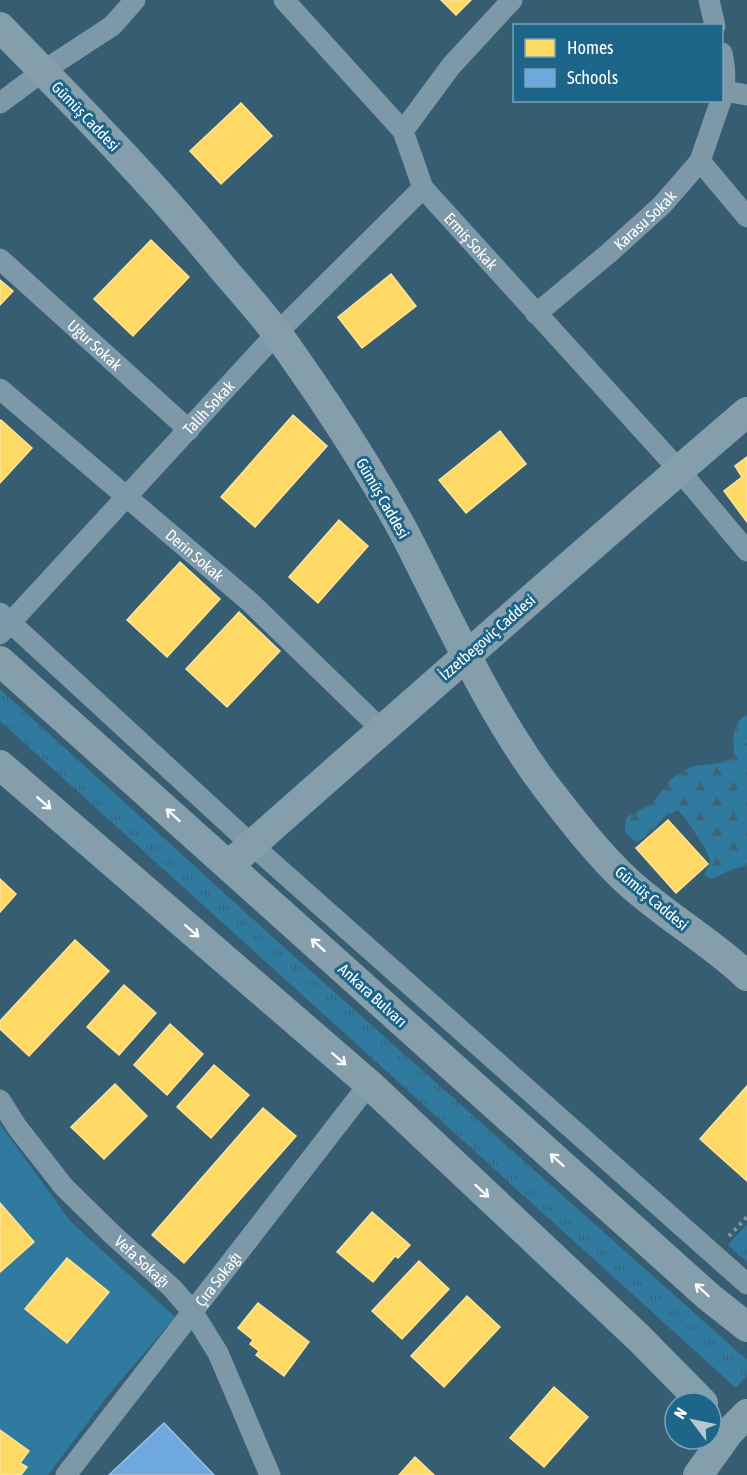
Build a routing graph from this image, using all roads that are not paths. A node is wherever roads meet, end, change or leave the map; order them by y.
1 (135, 0) edge
2 (284, 0) edge
3 (513, 0) edge
4 (709, 0) edge
5 (715, 24) edge
6 (0, 27) edge
7 (723, 58) edge
8 (44, 71) junction
9 (723, 80) edge
10 (747, 95) edge
11 (723, 97) edge
12 (720, 102) edge
13 (0, 103) edge
14 (403, 131) junction
15 (700, 161) junction
16 (423, 189) junction
17 (747, 217) edge
18 (0, 259) edge
19 (536, 314) junction
20 (277, 333) junction
21 (0, 389) edge
22 (747, 412) edge
23 (189, 430) junction
24 (679, 470) junction
25 (128, 497) junction
26 (747, 551) edge
27 (4, 623) edge
28 (465, 656) junction
29 (0, 661) edge
30 (382, 731) junction
31 (0, 765) edge
32 (252, 845) junction
33 (229, 865) junction
34 (747, 976) edge
35 (369, 1084) junction
36 (0, 1100) edge
37 (747, 1284) edge
38 (192, 1311) junction
39 (747, 1327) edge
40 (691, 1391) edge
41 (734, 1427) edge
42 (66, 1475) edge
43 (270, 1475) edge
44 (698, 1475) edge

1 - 8 street
2 - 14 street, Ermiş Sokak
3 - 14 street
4 - 5 street
6 - 8 street, Gümüş Caddesi
7 - 9 street, Karasu Sokak
8 - 13 street
8 - 20 street, Gümüş Caddesi
10 - 11 street
12 - 15 street, Karasu Sokak
14 - 16 street, Ermiş Sokak
15 - 17 street
15 - 19 street, Karasu Sokak
16 - 19 street, Ermiş Sokak
16 - 20 street, Talih Sokak
18 - 23 street, Uğur Sokak
19 - 24 street, Ermiş Sokak
20 - 23 street, Talih Sokak
20 - 28 street, Gümüş Caddesi
21 - 25 street, Derin Sokak
22 - 24 street, İzzetbegoviç Caddesi
23 - 25 street, Talih Sokak
24 - 26 street, Ermiş Sokak
24 - 28 street, İzzetbegoviç Caddesi
25 - 27 street, Talih Sokak
25 - 30 street, Derin Sokak
27 - 32 street
28 - 30 street, İzzetbegoviç Caddesi
28 - 34 street, Gümüş Caddesi
33 -> 29 street, Ankara Bulvarı
30 - 32 street, İzzetbegoviç Caddesi
31 -> 35 street
32 - 33 street, İzzetbegoviç Caddesi
32 - 37 street
39 -> 33 street, Ankara Bulvarı
35 - 38 street, Çıra Sokağı
35 -> 40 street
36 - 38 street, Vefa Sokağı
38 - 42 street, Çıra Sokağı
38 - 43 street, Vefa Sokağı
41 - 44 street

